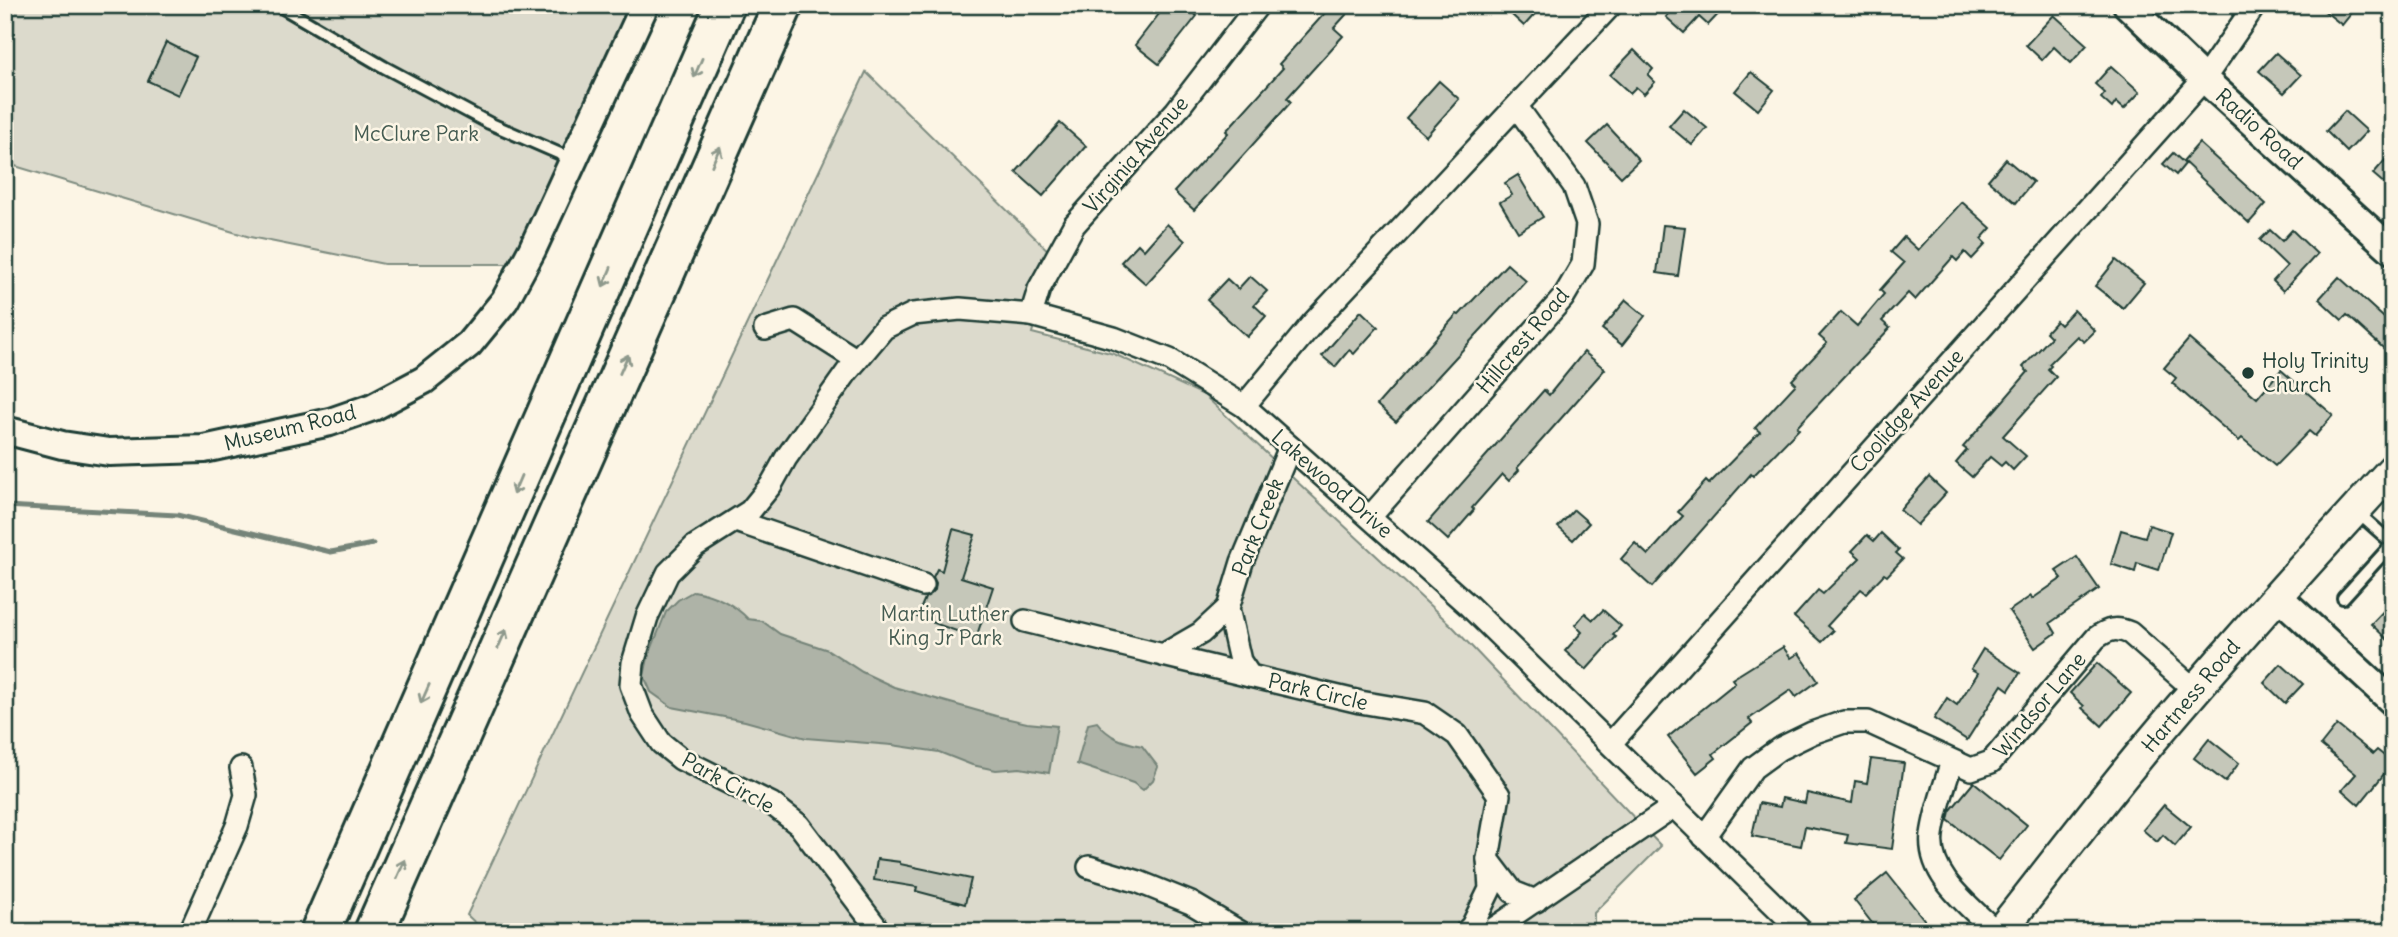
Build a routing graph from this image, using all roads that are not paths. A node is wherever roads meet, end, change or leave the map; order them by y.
1 (278, 5) edge
2 (645, 5) edge
3 (725, 5) edge
4 (783, 5) edge
5 (1258, 5) edge
6 (1611, 5) edge
7 (2127, 5) edge
8 (2255, 5) edge
9 (2204, 79) junction
10 (1517, 107) junction
11 (574, 160) junction
12 (2393, 251) edge
13 (1031, 315) junction
14 (765, 329) dead end
15 (858, 360) junction
16 (1244, 406) junction
17 (5, 430) edge
18 (1290, 447) junction
19 (2393, 469) edge
20 (2355, 510) junction
21 (1370, 517) junction
22 (736, 521) junction
23 (2393, 544) edge
24 (923, 585) dead end
25 (2277, 595) junction
26 (2343, 598) dead end
27 (1228, 608) junction
28 (1025, 621) dead end
29 (1163, 655) junction
30 (1250, 676) junction
31 (2195, 690) junction
32 (2393, 702) edge
33 (1611, 743) junction
34 (1952, 761) junction
35 (241, 768) dead end
36 (1674, 806) junction
37 (1704, 837) junction
38 (1488, 859) junction
39 (1089, 867) dead end
40 (1536, 901) junction
41 (190, 932) edge
42 (320, 932) edge
43 (373, 932) edge
44 (880, 932) edge
45 (1240, 932) edge
46 (1466, 932) edge
47 (1489, 932) edge
48 (1802, 932) edge
49 (1998, 932) edge

1 - 11 lane
2 - 11 street, Museum Road
3 -> 42 highway
43 -> 4 highway
5 - 13 street, Virginia Avenue
6 - 10 street
7 - 9 street, Radio Road
8 - 9 street, Coolidge Avenue
9 - 12 street, Radio Road
9 - 33 street, Coolidge Avenue
10 - 16 street
10 - 21 street, Hillcrest Road
11 - 17 street, Museum Road
13 - 15 street, Lakewood Drive
13 - 16 street, Lakewood Drive
14 - 15 street
15 - 22 street, Park Circle
16 - 18 street, Lakewood Drive
18 - 21 street, Lakewood Drive
18 - 27 street, Park Creek
19 - 20 main road, Hartness Road
20 - 23 lane
20 - 25 main road, Hartness Road
21 - 33 street, Lakewood Drive
22 - 24 street
22 - 44 street, Park Circle
23 - 26 lane
25 - 31 main road, Hartness Road
25 - 32 street
27 - 29 street
27 - 30 street, Park Circle
28 - 29 street
29 - 30 street
30 - 38 street, Park Circle
31 - 34 street, Windsor Lane
31 - 49 main road, Hartness Road
33 - 36 street, Lakewood Drive
34 - 37 street, Windsor Lane
34 - 49 street
35 - 41 street
36 - 37 street, Lakewood Drive
36 - 40 street
37 - 48 street, Lakewood Drive
38 - 40 street
38 - 46 street, Park Circle
39 - 45 street
40 - 47 street

